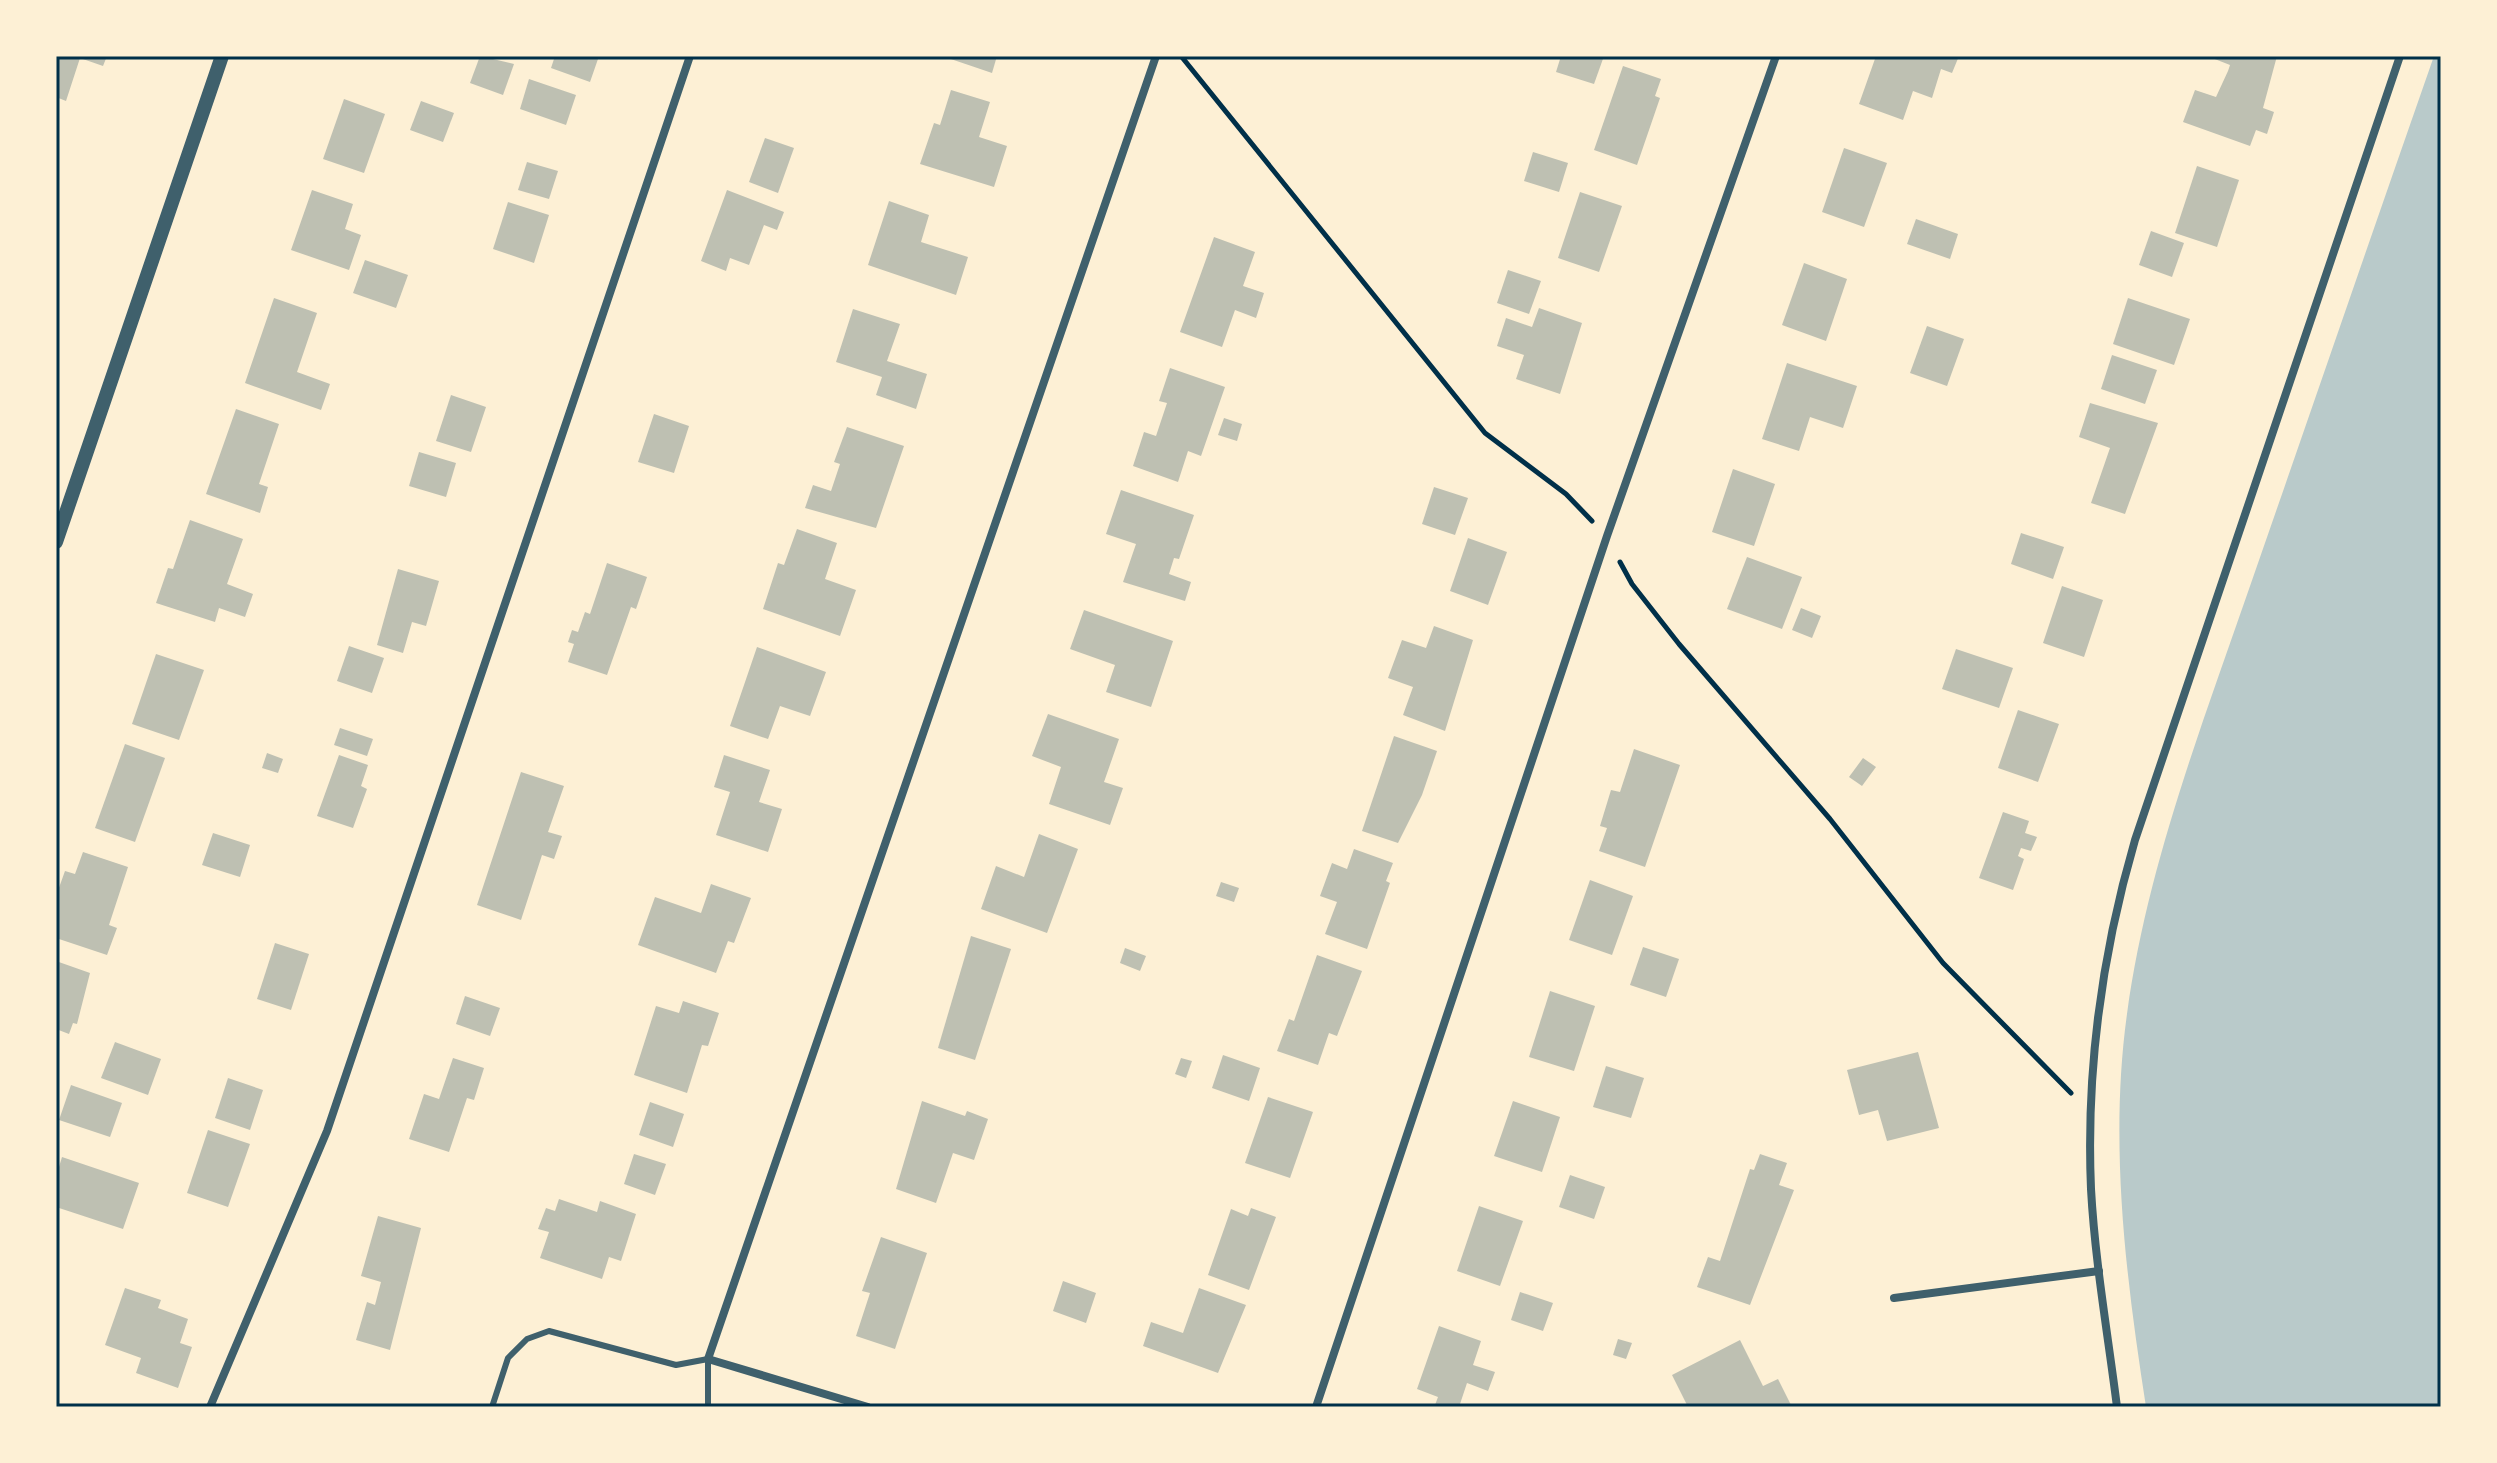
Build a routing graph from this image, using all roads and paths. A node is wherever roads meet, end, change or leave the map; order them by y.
1 (222, 56) edge
2 (690, 56) edge
3 (1156, 56) edge
4 (1181, 56) edge
5 (1776, 56) edge
6 (2400, 56) edge
7 (1607, 536) junction
8 (56, 542) edge
9 (2091, 1114) junction
10 (2099, 1271) junction
11 (1894, 1298) dead end
12 (708, 1359) junction
13 (210, 1407) edge
14 (492, 1407) edge
15 (708, 1407) edge
16 (868, 1407) edge
17 (1316, 1407) edge
18 (2117, 1407) edge

1 - 8 street
2 - 13 street
3 - 12 street
4 - 7 path
5 - 7 street
6 - 9 street
7 - 9 path
7 - 17 street
9 - 10 street
10 - 11 street
10 - 18 street
12 - 14 lane
12 - 15 lane
12 - 16 street

